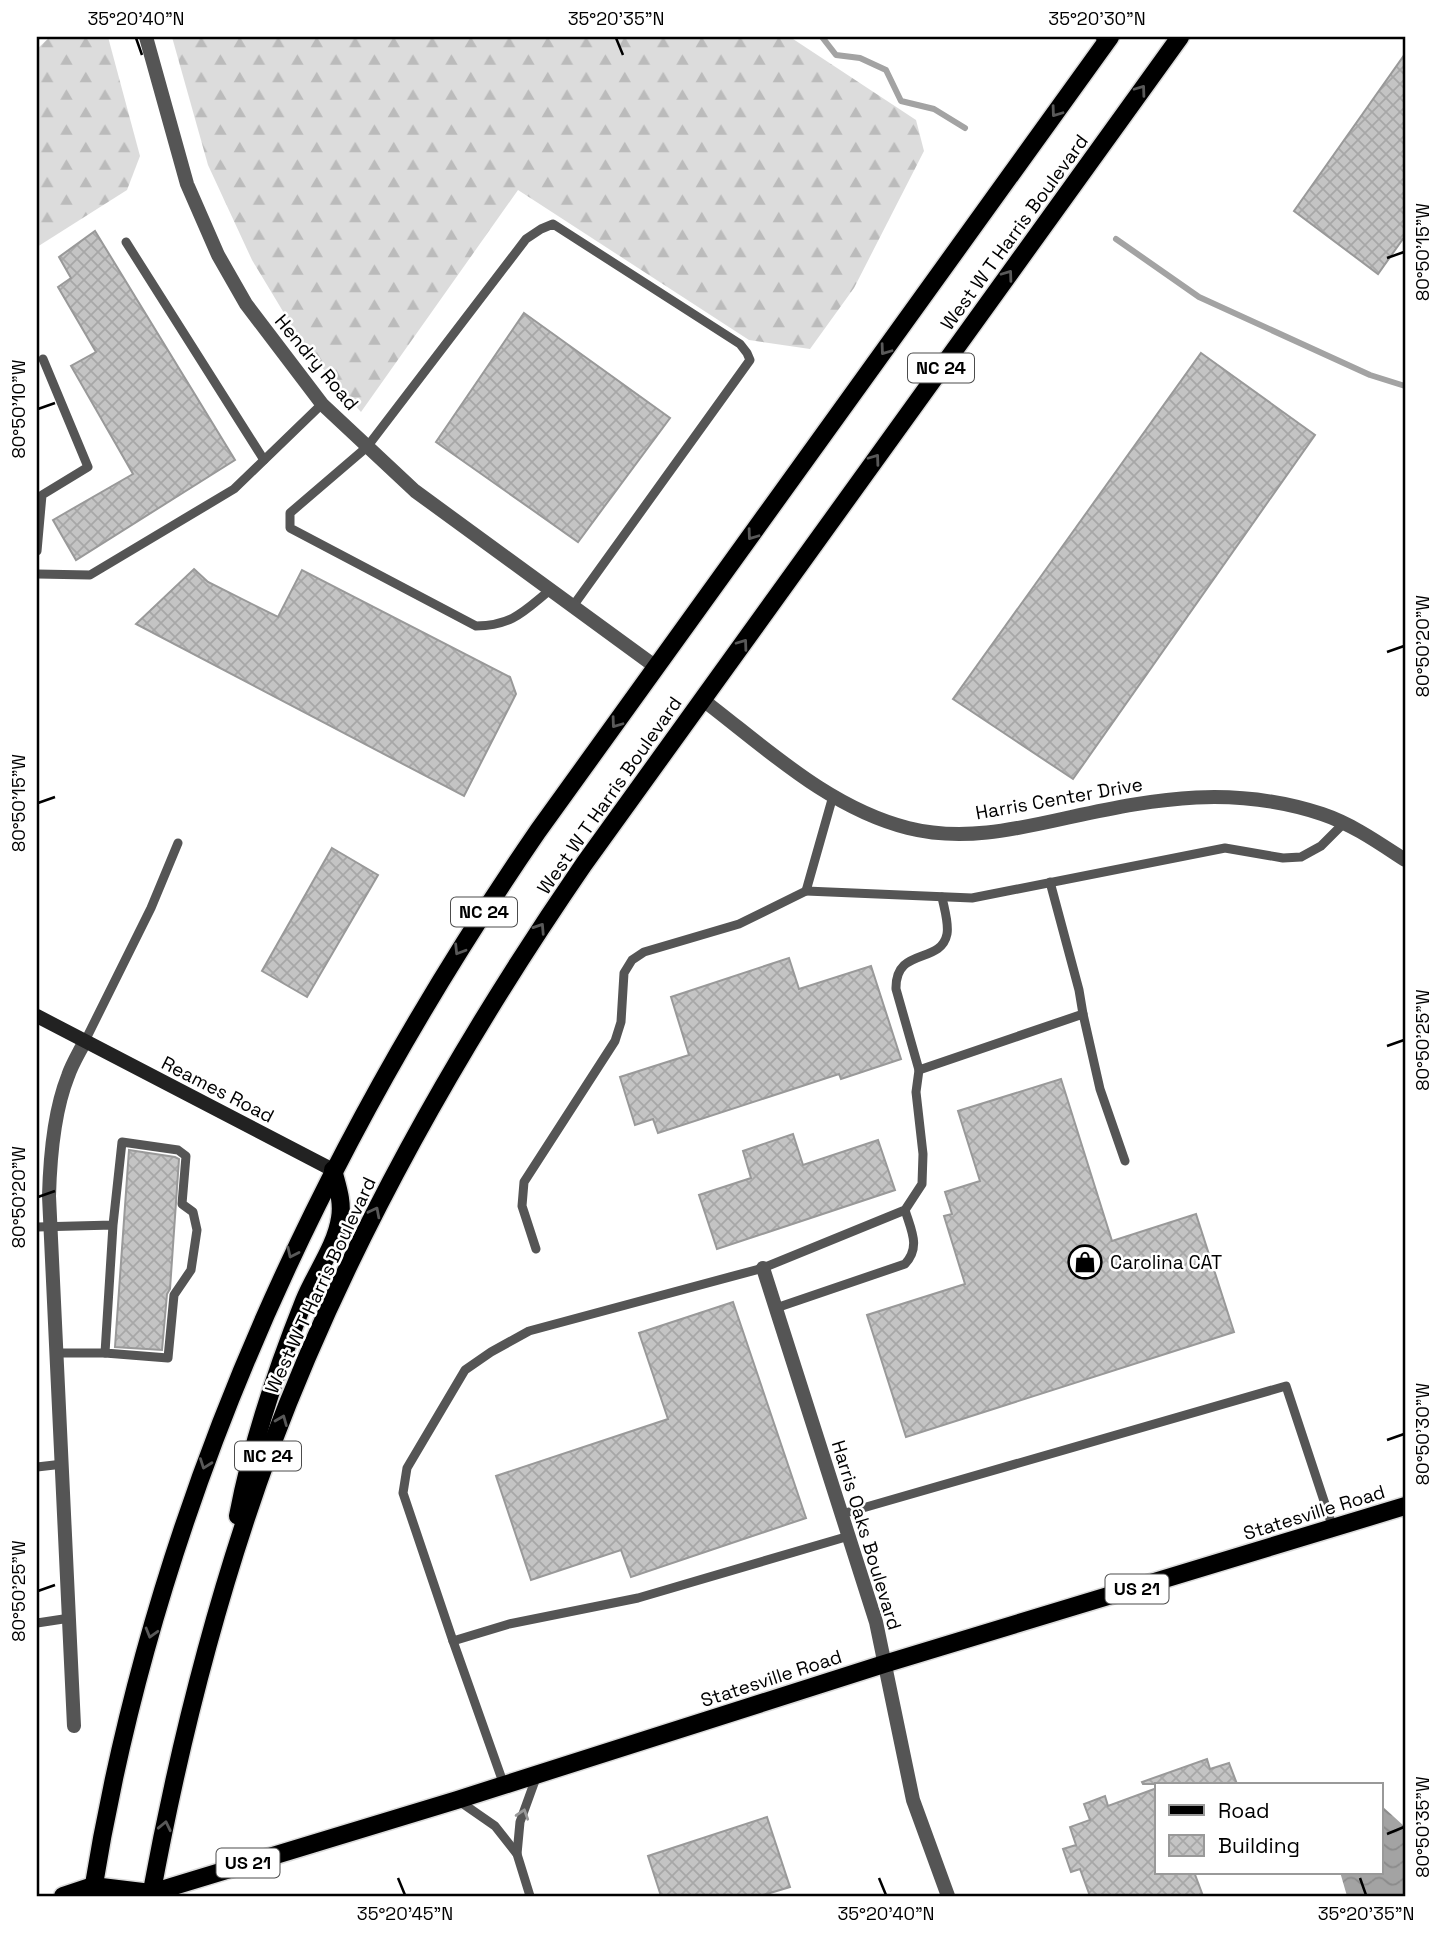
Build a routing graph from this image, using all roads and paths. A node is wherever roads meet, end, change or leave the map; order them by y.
1 (146, 37) edge
2 (1110, 37) edge
3 (1180, 37) edge
4 (126, 242) dead end
5 (43, 359) dead end
6 (322, 404) junction
7 (367, 447) junction
8 (264, 460) junction
9 (37, 551) edge
10 (37, 574) edge
11 (550, 590) junction
12 (573, 606) junction
13 (656, 667) junction
14 (703, 699) junction
15 (833, 796) junction
16 (1343, 824) junction
17 (178, 843) dead end
18 (1405, 860) edge
19 (1050, 882) junction
20 (806, 891) junction
21 (942, 897) junction
22 (1083, 1014) junction
23 (37, 1016) edge
24 (85, 1041) junction
25 (919, 1070) junction
26 (1125, 1161) dead end
27 (333, 1170) junction
28 (905, 1210) junction
29 (113, 1225) junction
30 (44, 1227) edge
31 (536, 1249) dead end
32 (763, 1268) junction
33 (776, 1308) junction
34 (57, 1353) junction
35 (105, 1353) junction
36 (63, 1464) junction
37 (37, 1467) edge
38 (1405, 1506) edge
39 (842, 1514) junction
40 (1333, 1528) junction
41 (849, 1536) junction
42 (225, 1585) junction
43 (70, 1618) junction
44 (37, 1622) edge
45 (453, 1642) junction
46 (884, 1664) junction
47 (74, 1726) dead end
48 (537, 1775) junction
49 (504, 1785) junction
50 (457, 1800) junction
51 (517, 1854) junction
52 (92, 1891) edge
53 (149, 1895) edge
54 (63, 1896) edge
55 (530, 1896) edge
56 (948, 1896) edge

1 - 6 street, Hendry Road
2 -> 13 main road, West W T Harris Boulevard / NC 24
14 -> 3 main road, West W T Harris Boulevard / NC 24
4 - 8 lane
5 - 9 lane
6 - 7 street, Hendry Road
6 - 8 lane
7 - 11 street, Hendry Road
7 - 11 lane
7 - 12 lane
8 - 10 lane
11 - 12 street, Hendry Road
12 - 13 street, Hendry Road
13 -> 27 main road, West W T Harris Boulevard / NC 24
14 - 15 street, Harris Center Drive
42 -> 14 main road, West W T Harris Boulevard / NC 24
15 - 16 street, Harris Center Drive
15 - 20 lane
16 - 18 street, Harris Center Drive
16 - 19 lane
17 - 24 lane
19 - 21 lane
19 - 22 lane
20 - 21 lane
20 - 31 lane
21 - 25 lane
22 - 25 lane
22 - 26 lane
23 - 24 main road, Reames Road
24 - 27 main road, Reames Road
24 - 30 street
25 - 28 lane
27 - 42 main road
27 -> 52 main road, West W T Harris Boulevard / NC 24
28 - 32 lane
28 - 33 lane
29 - 30 lane
29 - 35 lane
29 - 35 lane
30 - 34 street
32 - 33 street, Harris Oaks Boulevard
32 - 45 lane
33 - 39 street, Harris Oaks Boulevard
34 - 35 lane
34 - 36 street
36 - 37 lane
36 - 43 street
38 - 40 main road, Statesville Road / US 21
39 - 40 lane
39 - 41 street, Harris Oaks Boulevard
40 - 46 main road, Statesville Road / US 21
41 - 45 lane
41 - 46 street, Harris Oaks Boulevard
53 -> 42 main road, West W T Harris Boulevard / NC 24
43 - 44 lane
43 - 47 street
45 - 49 lane
46 - 48 main road, Statesville Road / US 21
46 - 56 street, Harris Oaks Boulevard
48 - 49 main road, Statesville Road / US 21
51 -> 48 lane
49 - 50 main road, Statesville Road / US 21
50 - 51 lane
50 - 53 main road, Statesville Road / US 21
51 - 55 lane
52 - 53 main road, Statesville Road / US 21
52 - 54 main road, Statesville Road / US 21

